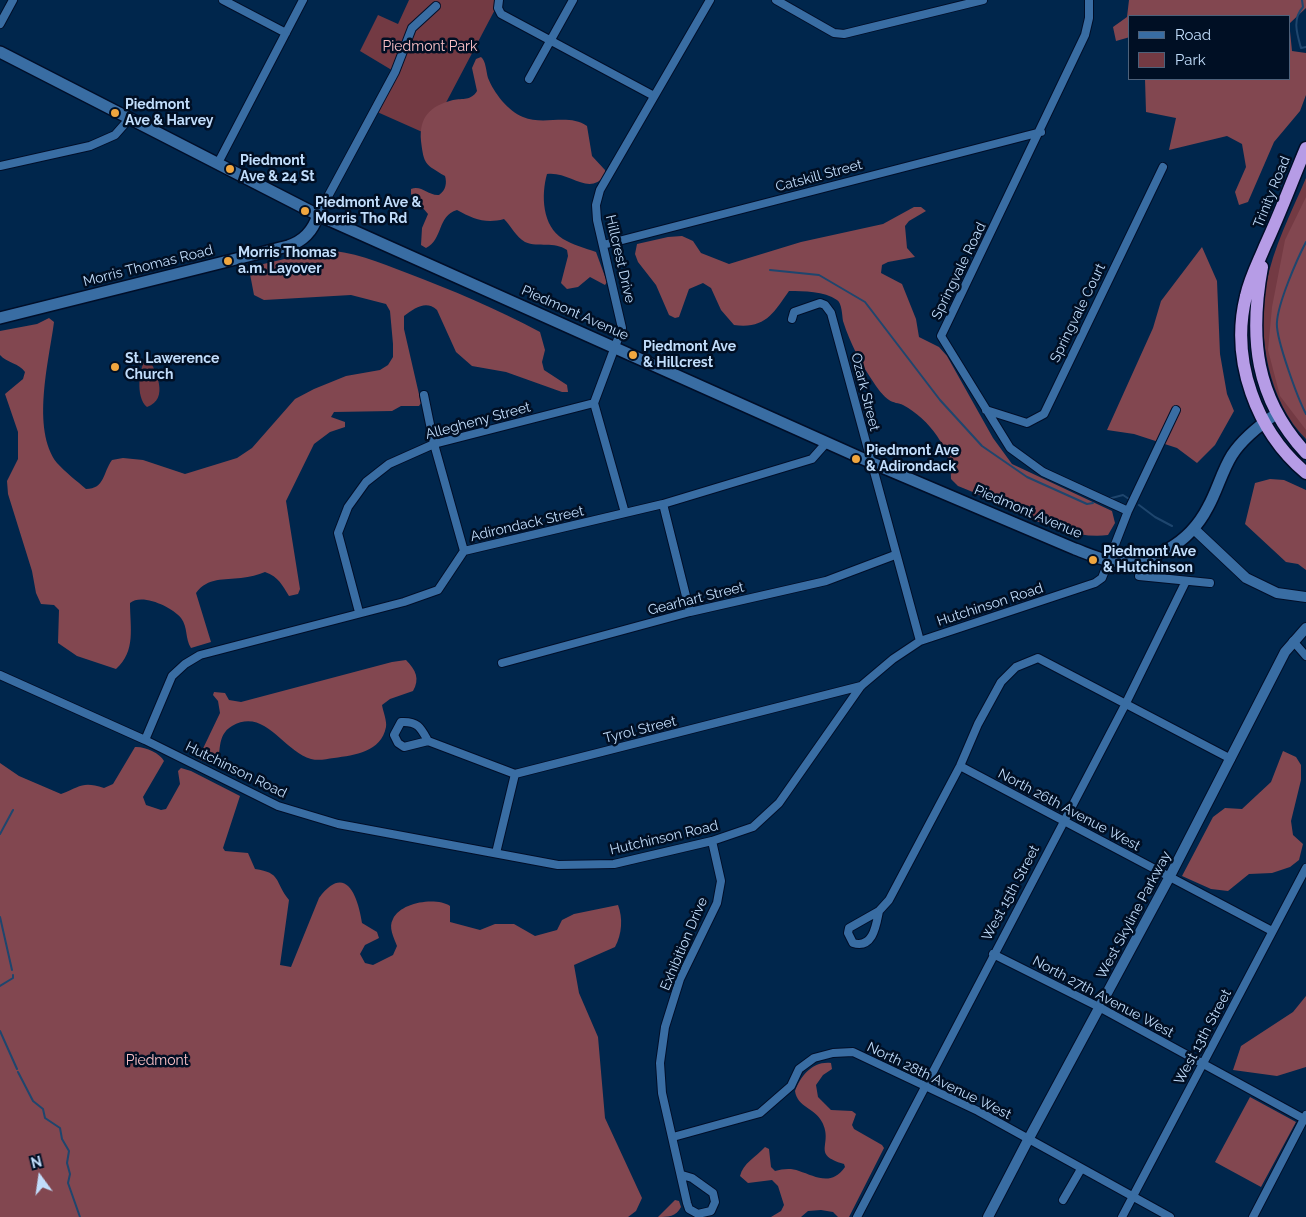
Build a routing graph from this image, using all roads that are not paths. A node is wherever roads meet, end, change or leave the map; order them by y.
1 (13, 0) edge
2 (223, 0) edge
3 (303, 0) edge
4 (499, 0) edge
5 (573, 0) edge
6 (710, 0) edge
7 (776, 0) edge
8 (984, 0) edge
9 (1089, 0) edge
10 (436, 6) dead end
11 (0, 24) edge
12 (286, 33) junction
13 (549, 41) junction
14 (0, 52) edge
15 (529, 79) dead end
16 (654, 96) junction
17 (130, 118) junction
18 (1041, 132) junction
19 (1306, 148) edge
20 (218, 163) junction
21 (0, 166) edge
22 (1163, 167) dead end
23 (318, 215) junction
24 (603, 245) junction
25 (1265, 247) junction
26 (0, 318) edge
27 (792, 319) dead end
28 (615, 347) junction
29 (424, 395) dead end
30 (594, 403) junction
31 (986, 410) junction
32 (1176, 410) dead end
33 (1276, 414) junction
34 (1264, 422) junction
35 (826, 442) junction
36 (434, 444) junction
37 (1306, 453) edge
38 (870, 462) junction
39 (1306, 473) edge
40 (663, 504) junction
41 (1128, 511) junction
42 (624, 513) junction
43 (1195, 530) junction
44 (464, 551) junction
45 (895, 555) junction
46 (1110, 561) junction
47 (1139, 576) dead end
48 (1186, 581) junction
49 (1210, 584) dead end
50 (1306, 597) edge
51 (359, 612) junction
52 (690, 612) junction
53 (1306, 628) edge
54 (920, 641) junction
55 (1293, 641) junction
56 (1306, 656) edge
57 (502, 663) dead end
58 (0, 675) edge
59 (862, 686) junction
60 (1125, 705) junction
61 (145, 740) junction
62 (428, 741) dead end
63 (1231, 760) junction
64 (960, 766) junction
65 (515, 774) junction
66 (1063, 821) junction
67 (712, 841) junction
68 (496, 853) junction
69 (1306, 868) edge
70 (1169, 878) junction
71 (879, 911) junction
72 (1272, 931) junction
73 (993, 954) junction
74 (1099, 1008) junction
75 (1203, 1064) junction
76 (925, 1084) junction
77 (1305, 1118) edge
78 (673, 1138) junction
79 (1028, 1140) junction
80 (1081, 1169) junction
81 (682, 1175) junction
82 (1133, 1198) junction
83 (1063, 1200) dead end
84 (857, 1217) edge
85 (988, 1217) edge
86 (1122, 1217) edge
87 (1170, 1217) edge
88 (1253, 1217) edge

1 - 11 street
2 - 12 street
3 - 12 street
4 - 13 street
5 - 13 street
6 - 16 street, Hillcrest Drive
7 - 8 street
9 - 18 street, Springvale Road
10 - 23 street
12 - 20 street
13 - 15 street
13 - 16 street
14 - 17 main road, Piedmont Avenue
16 - 24 street, Hillcrest Drive
17 - 20 main road, Piedmont Avenue
17 - 21 street
18 - 24 street, Catskill Street
18 - 31 street, Springvale Road
19 - 25 highway, Trinity Road
20 - 23 main road, Piedmont Avenue
22 - 31 street, Springvale Court
23 - 26 main road, Morris Thomas Road
23 - 28 main road, Piedmont Avenue
24 - 28 street, Hillcrest Drive
25 - 33 highway, Trinity Road
25 - 34 highway, Trinity Road
27 - 38 street, Ozark Street
28 - 30 street, Hillcrest Drive
28 - 35 main road, Piedmont Avenue
29 - 36 street
30 - 36 street, Allegheny Street
30 - 42 street
31 - 41 street, Springvale Road
32 - 41 street, Hutchinson Road
33 - 34 main road, Piedmont Avenue
33 - 37 highway
34 - 39 highway
34 - 43 main road, Piedmont Avenue
35 - 38 main road, Piedmont Avenue
35 - 40 street, Adirondack Street
36 - 44 street
36 - 51 street, Allegheny Street
38 - 45 street, Ozark Street
38 - 46 main road, Piedmont Avenue
40 - 42 street, Adirondack Street
40 - 52 street
41 - 46 street, Hutchinson Road
42 - 44 street, Adirondack Street
43 - 46 main road, Piedmont Avenue
43 - 50 street
44 - 51 street, Adirondack Street
45 - 52 street, Gearhart Street
45 - 54 street, Ozark Street
46 - 54 street, Hutchinson Road
47 - 48 street
48 - 49 street
48 - 60 street, West 15th Street
51 - 61 street, Adirondack Street
52 - 57 street, Gearhart Street
53 - 55 street, West Skyline Parkway
54 - 59 street, Hutchinson Road
55 - 56 street
55 - 63 street, West Skyline Parkway
58 - 61 street, Hutchinson Road
59 - 65 street, Tyrol Street
59 - 67 street, Hutchinson Road
60 - 63 street
60 - 64 street
60 - 66 street, West 15th Street
61 - 68 street, Hutchinson Road
62 - 65 street
63 - 70 street, West Skyline Parkway
64 - 66 street, North 26th Avenue West
64 - 71 street
65 - 68 street
66 - 70 street, North 26th Avenue West
66 - 73 street, West 15th Street
67 - 68 street, Hutchinson Road
67 - 78 street, Exhibition Drive
69 - 72 street, West 13th Street
70 - 72 street, North 26th Avenue West
70 - 74 street, West Skyline Parkway
71 - 71 street
72 - 75 street, West 13th Street
73 - 74 street, North 27th Avenue West
73 - 76 street, West 15th Street
74 - 75 street, North 27th Avenue West
74 - 79 street, West Skyline Parkway
75 - 77 street, North 27th Avenue West
75 - 82 street, West 13th Street
76 - 78 street, North 28th Avenue West
76 - 79 street, North 28th Avenue West
76 - 84 street, West 15th Street
77 - 88 street
78 - 81 street, Exhibition Drive
79 - 80 street, North 28th Avenue West
79 - 85 street, West Skyline Parkway
80 - 82 street, North 28th Avenue West
80 - 83 street
81 - 81 street, Exhibition Drive
82 - 86 street, West 13th Street
82 - 87 street, North 28th Avenue West

